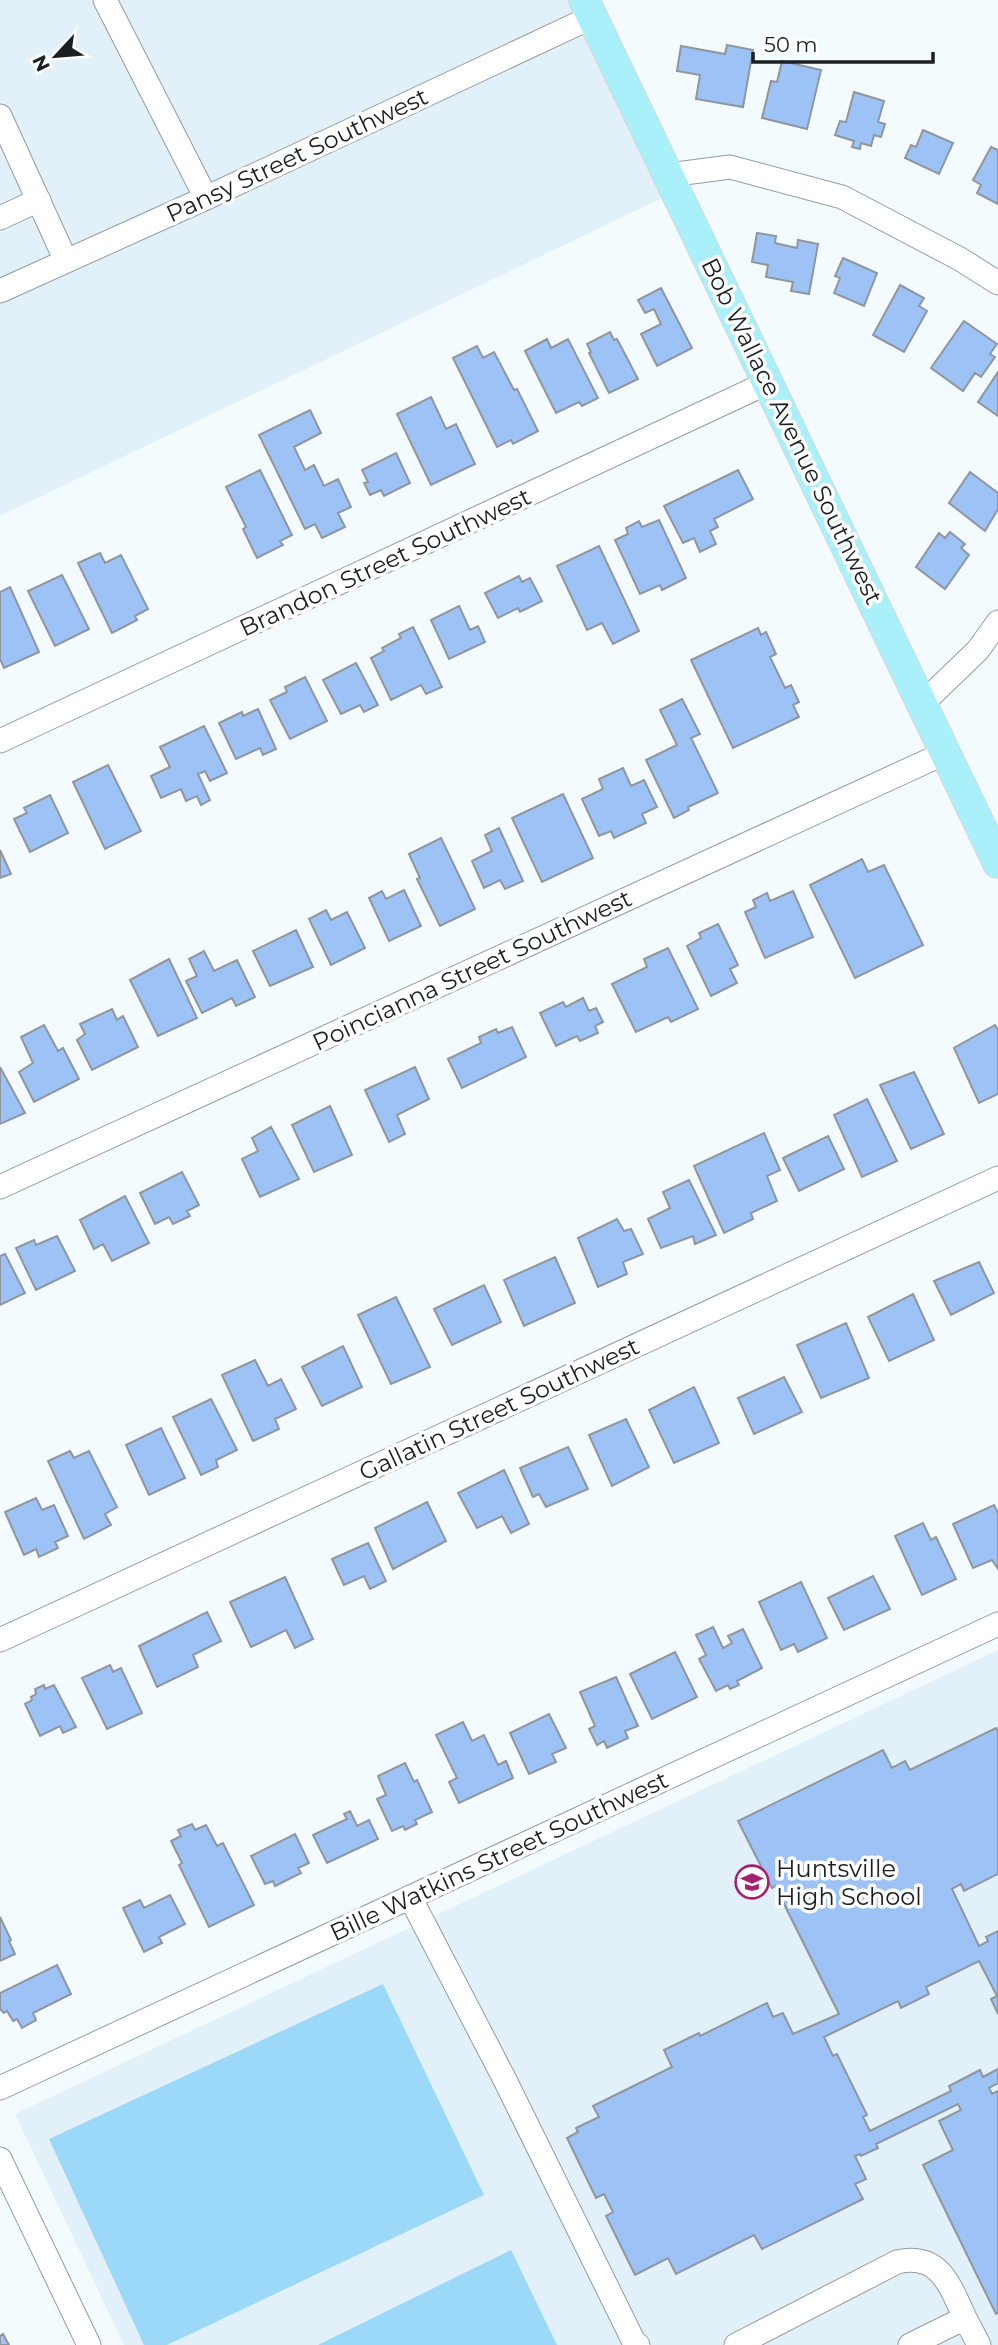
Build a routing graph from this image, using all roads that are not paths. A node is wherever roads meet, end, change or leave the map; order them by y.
1 (105, 0) edge
2 (588, 8) edge
3 (0, 116) edge
4 (669, 175) junction
5 (206, 198) junction
6 (39, 200) junction
7 (0, 218) edge
8 (66, 261) junction
9 (998, 283) edge
10 (0, 291) edge
11 (769, 382) junction
12 (998, 622) edge
13 (922, 704) junction
14 (0, 741) edge
15 (945, 753) junction
16 (998, 863) edge
17 (998, 1178) edge
18 (0, 1186) edge
19 (998, 1624) edge
20 (0, 1640) edge
21 (410, 1897) junction
22 (0, 2088) edge
23 (0, 2159) edge
24 (965, 2318) junction
25 (89, 2345) edge
26 (638, 2345) edge
27 (736, 2345) edge
28 (910, 2345) edge
29 (979, 2345) edge

1 - 5 street
2 - 4 main road, Bob Wallace Avenue Southwest
2 - 5 street, Pansy Street Southwest
3 - 6 street
4 - 9 street
4 - 11 main road, Bob Wallace Avenue Southwest
5 - 8 street, Pansy Street Southwest
6 - 7 street
6 - 8 street
8 - 10 street, Pansy Street Southwest
11 - 13 main road, Bob Wallace Avenue Southwest
11 - 14 street, Brandon Street Southwest
12 - 13 street
13 - 15 main road, Bob Wallace Avenue Southwest
15 - 16 main road, Bob Wallace Avenue Southwest
15 - 18 street, Poincianna Street Southwest
17 - 20 street, Gallatin Street Southwest
19 - 21 street, Bille Watkins Street Southwest
21 - 22 street, Bille Watkins Street Southwest
21 - 26 street
23 - 25 street
24 - 27 street
24 - 28 street
24 - 29 street

